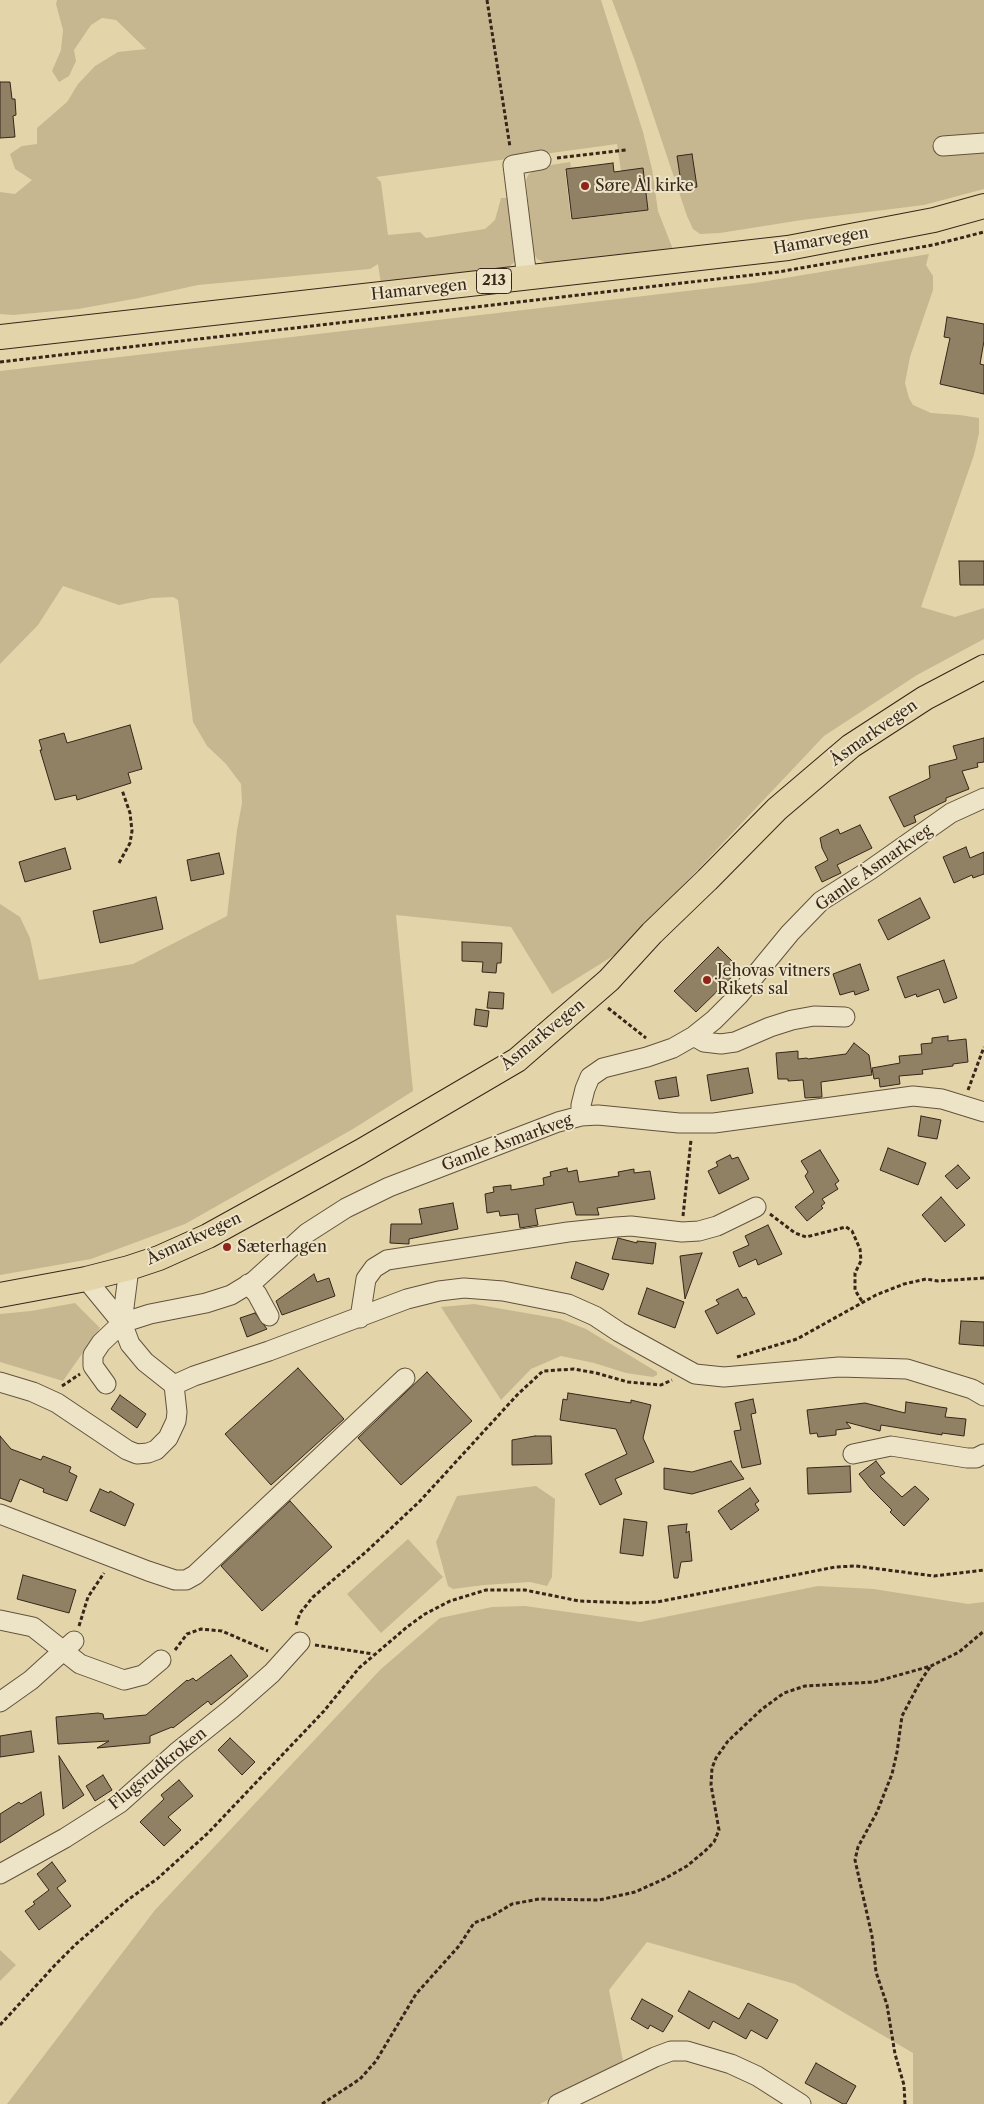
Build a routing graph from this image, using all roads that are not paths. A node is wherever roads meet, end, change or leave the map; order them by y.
1 (984, 143) edge
2 (944, 146) dead end
3 (541, 160) road end
4 (984, 206) edge
5 (527, 278) junction
6 (0, 337) edge
7 (984, 667) edge
8 (984, 798) edge
9 (845, 1017) dead end
10 (694, 1036) junction
11 (984, 1112) edge
12 (581, 1116) junction
13 (756, 1207) road end
14 (129, 1268) junction
15 (86, 1279) junction
16 (248, 1284) junction
17 (0, 1295) edge
18 (269, 1316) dead end
19 (360, 1318) junction
20 (122, 1323) junction
21 (405, 1378) dead end
22 (0, 1382) edge
23 (106, 1384) dead end
24 (174, 1385) junction
25 (984, 1396) edge
26 (853, 1454) dead end
27 (984, 1454) edge
28 (0, 1514) edge
29 (0, 1620) edge
30 (300, 1642) road end
31 (69, 1646) junction
32 (161, 1660) road end
33 (0, 1702) edge
34 (0, 1874) edge
35 (558, 2104) edge
36 (801, 2104) edge

1 - 2 street
3 - 5 street
4 - 5 main road, Hamarvegen / 213
5 - 6 main road, Hamarvegen / 213
7 - 14 main road, Åsmarkvegen
8 - 10 street, Gamle Åsmarkveg
9 - 10 street
10 - 12 street, Gamle Åsmarkveg
11 - 12 street
12 - 16 street, Gamle Åsmarkveg
13 - 19 street
14 - 15 main road, Åsmarkvegen
14 - 20 street
15 - 17 main road, Åsmarkvegen
15 - 20 street
16 - 18 street
16 - 20 street, Gamle Åsmarkveg
19 - 24 street
19 - 25 street
20 - 23 street
20 - 24 street
21 - 28 street
22 - 24 street
26 - 27 street
29 - 31 street
30 - 34 street, Flugsrudkroken
31 - 32 street
31 - 33 street
35 - 36 street

